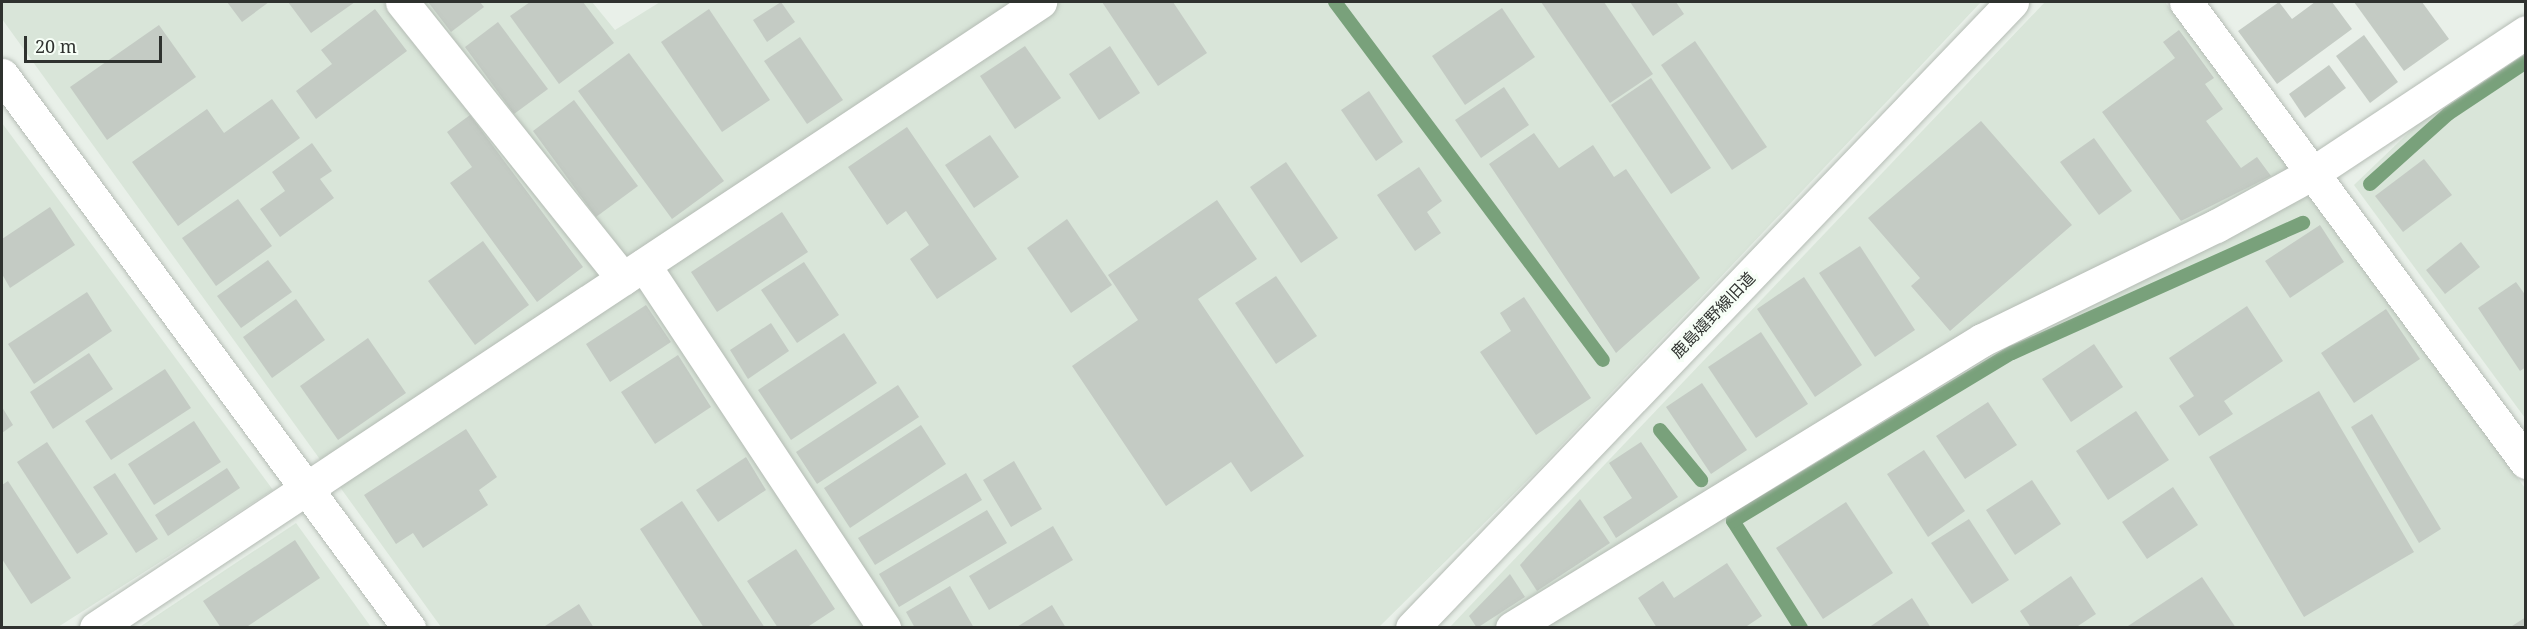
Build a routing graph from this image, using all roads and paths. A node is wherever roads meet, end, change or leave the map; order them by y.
1 (402, 2) edge
2 (1040, 2) edge
3 (2012, 2) edge
4 (2186, 2) edge
5 (2526, 32) edge
6 (2, 75) edge
7 (2313, 173) junction
8 (633, 272) junction
9 (2526, 462) edge
10 (309, 490) junction
11 (96, 627) edge
12 (409, 627) edge
13 (884, 627) edge
14 (1412, 627) edge
15 (1512, 627) edge

1 - 8 street
2 - 8 street
3 - 14 street, 鹿島嬉野線旧道
4 - 7 street
5 - 7 street
6 - 10 street
7 - 9 street
7 - 15 street
8 - 10 street
8 - 13 street
10 - 11 street
10 - 12 street

